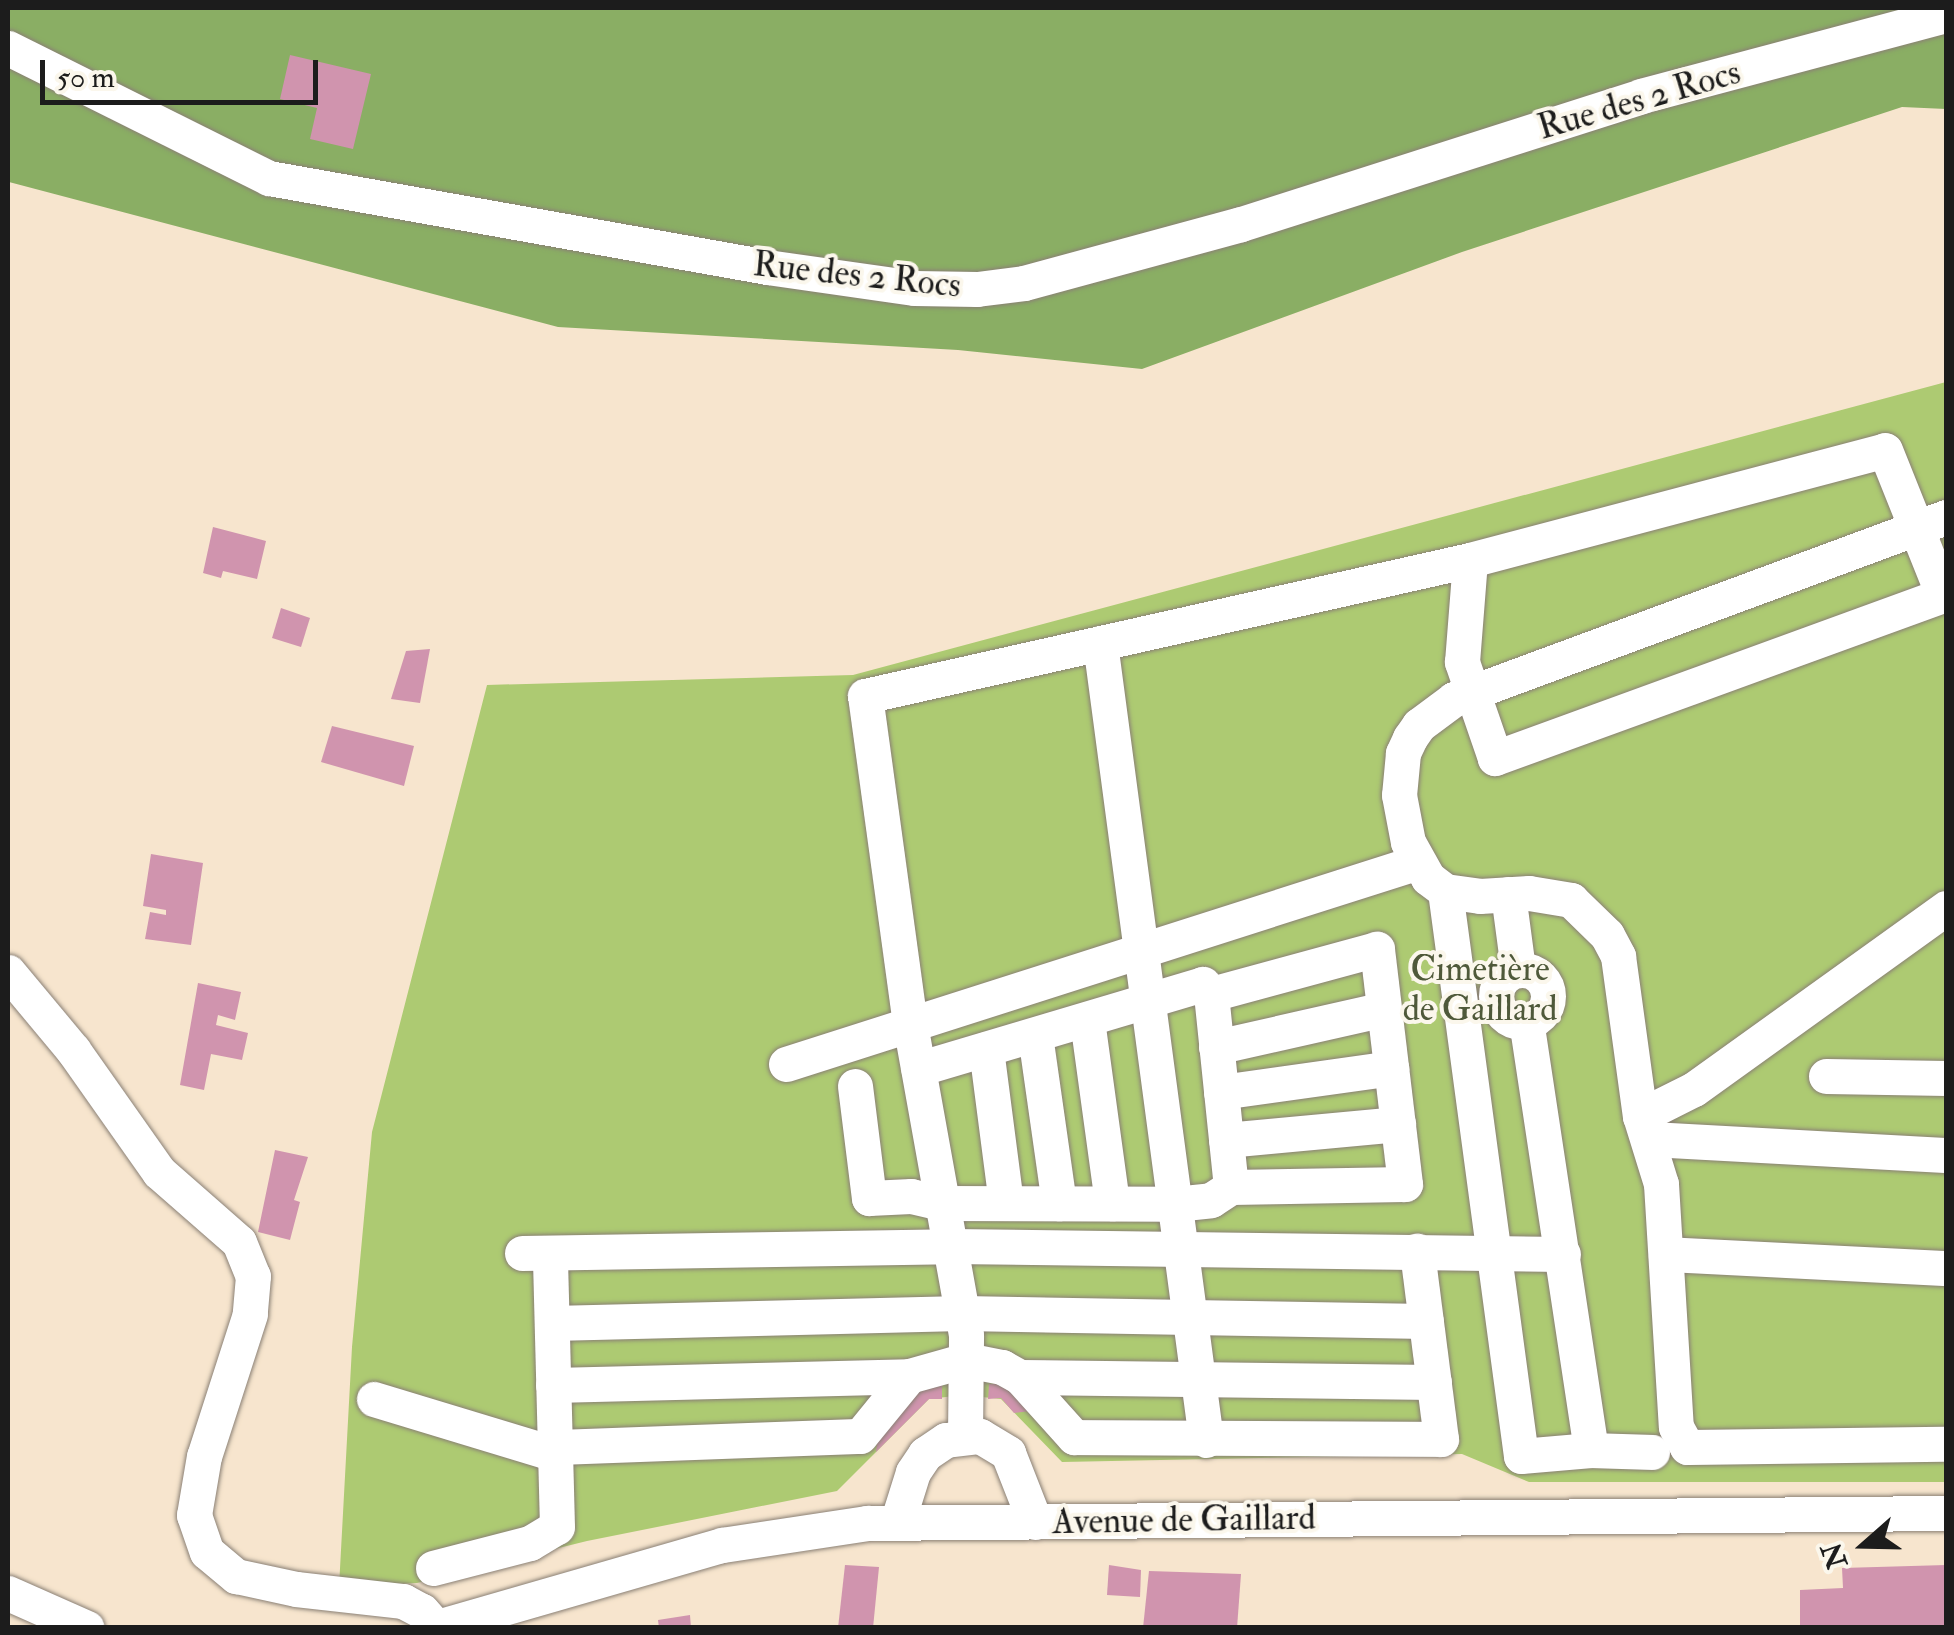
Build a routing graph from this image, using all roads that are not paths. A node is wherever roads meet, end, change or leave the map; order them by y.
1 (1946, 15) edge
2 (8, 48) edge
3 (1932, 523) edge
4 (1470, 560) junction
5 (1945, 598) edge
6 (1100, 643) junction
7 (1470, 691) junction
8 (1418, 862) junction
9 (1445, 891) junction
10 (1508, 894) junction
11 (1946, 908) edge
12 (1143, 950) junction
13 (8, 972) edge
14 (1211, 994) junction
15 (1150, 1001) junction
16 (1384, 1009) junction
17 (1086, 1020) junction
18 (910, 1024) junction
19 (1035, 1035) junction
20 (1216, 1048) junction
21 (986, 1049) junction
22 (786, 1064) dead end
23 (1391, 1068) junction
24 (918, 1069) junction
25 (1826, 1076) dead end
26 (1946, 1078) edge
27 (855, 1086) dead end
28 (1221, 1092) junction
29 (1398, 1124) junction
30 (1645, 1127) junction
31 (1226, 1140) junction
32 (1946, 1155) edge
33 (1231, 1187) junction
34 (942, 1203) junction
35 (1006, 1203) junction
36 (1059, 1203) junction
37 (1112, 1203) junction
38 (1175, 1204) junction
39 (950, 1246) junction
40 (1181, 1248) junction
41 (1417, 1251) junction
42 (1491, 1252) junction
43 (1563, 1254) junction
44 (1666, 1254) junction
45 (1946, 1268) edge
46 (962, 1313) junction
47 (1190, 1317) junction
48 (552, 1322) junction
49 (1426, 1322) junction
50 (966, 1360) junction
51 (908, 1376) junction
52 (1020, 1377) junction
53 (1198, 1378) junction
54 (1434, 1382) junction
55 (553, 1385) junction
56 (374, 1399) dead end
57 (966, 1436) junction
58 (1206, 1440) junction
59 (1946, 1444) edge
60 (555, 1450) junction
61 (1592, 1450) junction
62 (1652, 1452) dead end
63 (1946, 1514) edge
64 (1035, 1522) junction
65 (897, 1523) junction
66 (433, 1568) dead end
67 (8, 1592) edge
68 (435, 1627) edge
69 (87, 1628) edge

1 - 2 street, Rue des 2 Rocs
3 - 4 street
3 - 5 street
3 - 7 street
4 - 6 street
4 - 7 street
5 - 7 street
6 - 12 street
6 - 18 street
7 - 8 street
8 - 9 street
8 - 12 street
9 - 10 street
9 - 42 street
10 - 30 street
10 - 43 street
11 - 30 street
12 - 15 street
12 - 18 street
13 - 68 street
14 - 15 street
14 - 16 street
14 - 20 street
15 - 17 street
15 - 38 street
16 - 20 street
16 - 23 street
17 - 19 street
17 - 37 street
18 - 22 street
18 - 24 street
19 - 21 street
19 - 36 street
20 - 28 street
21 - 24 street
21 - 35 street
23 - 28 street
23 - 29 street
24 - 34 street
25 - 26 street
27 - 34 street
28 - 31 street
29 - 31 street
29 - 33 street
30 - 32 street
30 - 44 street
31 - 33 street
33 - 38 street
34 - 35 street
34 - 39 street
35 - 36 street
36 - 37 street
37 - 38 street
38 - 40 street
39 - 40 street
39 - 46 street
39 - 48 street
40 - 41 street
40 - 47 street
41 - 42 street
41 - 49 street
42 - 43 street
42 - 61 street
43 - 61 street
44 - 45 street
44 - 59 street
46 - 47 street
46 - 48 street
46 - 50 street
47 - 49 street
47 - 53 street
48 - 55 street
49 - 54 street
50 - 51 street
50 - 52 street
50 - 57 street
51 - 55 street
51 - 60 street
52 - 53 street
52 - 58 street
53 - 54 street
53 - 58 street
54 - 58 street
55 - 60 street
56 - 60 street
57 - 64 street
57 - 65 street
60 - 66 street
61 - 62 street
63 - 64 street, Avenue de Gaillard
64 - 65 street, Avenue de Gaillard
65 - 68 street, Avenue de Gaillard
67 - 69 street

